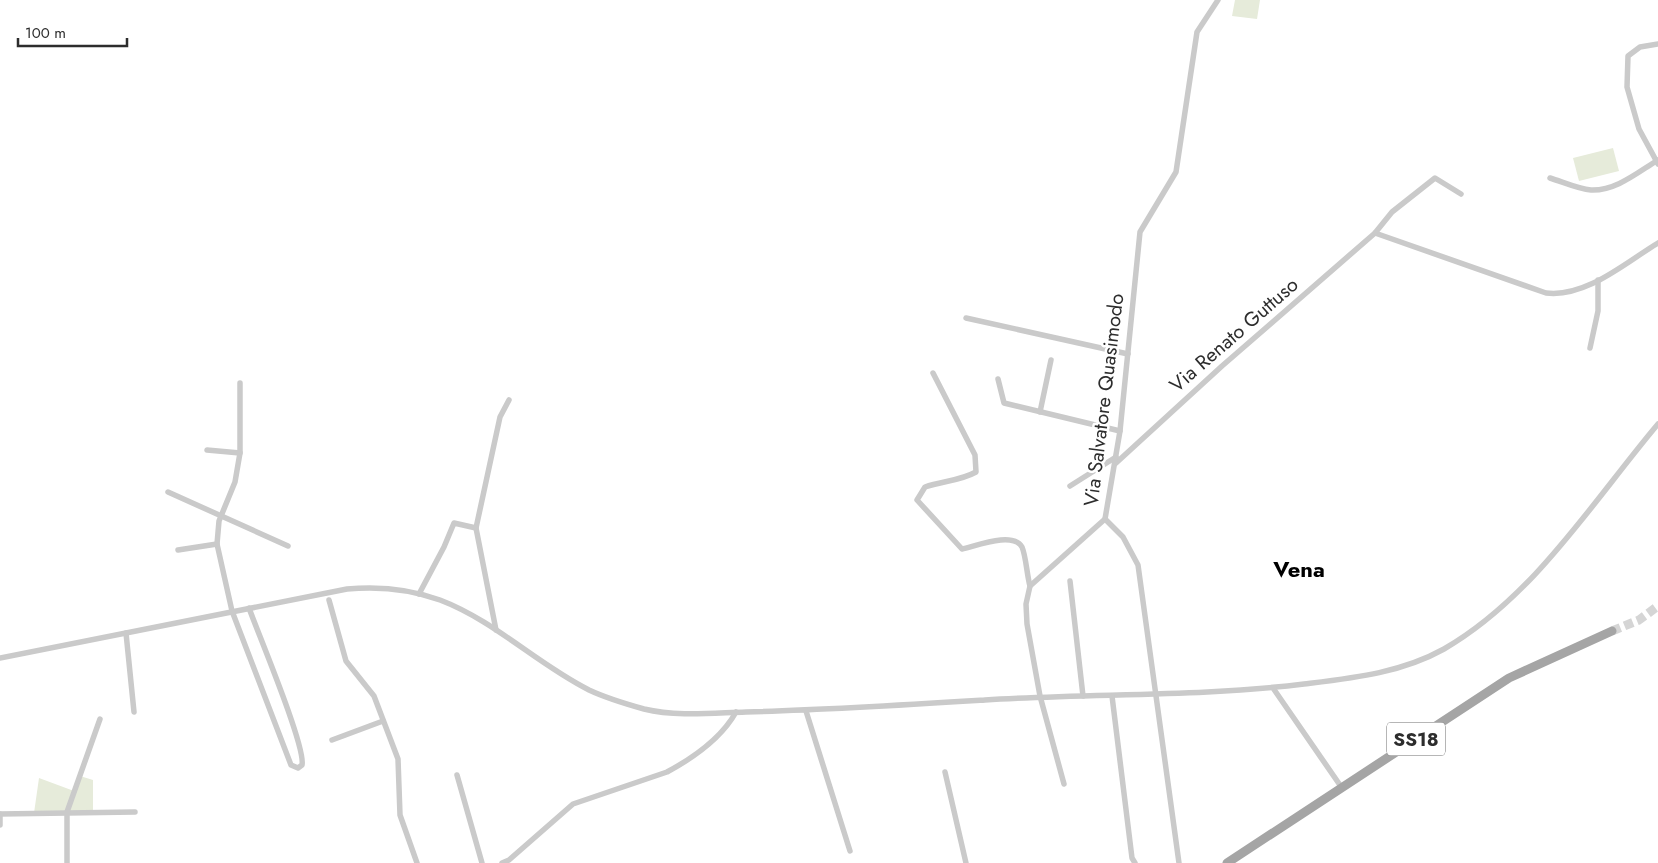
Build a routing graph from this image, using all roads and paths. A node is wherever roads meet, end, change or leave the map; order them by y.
1 (1218, 0) edge
2 (1658, 44) edge
3 (1657, 162) edge
4 (1550, 178) dead end
5 (1461, 194) dead end
6 (1375, 232) junction
7 (1658, 243) edge
8 (1598, 280) junction
9 (966, 318) dead end
10 (1590, 348) dead end
11 (1128, 354) junction
12 (1051, 360) dead end
13 (932, 373) dead end
14 (998, 379) dead end
15 (240, 383) dead end
16 (509, 400) dead end
17 (1040, 412) junction
18 (1658, 424) edge
19 (1120, 431) junction
20 (207, 450) dead end
21 (240, 453) junction
22 (1116, 460) junction
23 (1070, 486) dead end
24 (168, 492) dead end
25 (221, 514) junction
26 (1105, 519) junction
27 (476, 528) junction
28 (217, 544) junction
29 (288, 546) dead end
30 (178, 550) dead end
31 (1070, 581) dead end
32 (1030, 586) junction
33 (418, 594) junction
34 (329, 600) dead end
35 (249, 608) junction
36 (232, 611) junction
37 (496, 630) junction
38 (1612, 631) tunnel mouth
39 (126, 633) junction
40 (0, 658) edge
41 (1273, 688) junction
42 (1154, 695) junction
43 (1040, 696) junction
44 (1083, 696) junction
45 (1112, 696) junction
46 (806, 711) junction
47 (134, 712) dead end
48 (736, 712) junction
49 (100, 719) dead end
50 (384, 721) junction
51 (332, 740) dead end
52 (945, 772) dead end
53 (457, 774) dead end
54 (1064, 784) dead end
55 (1342, 788) junction
56 (67, 812) junction
57 (135, 812) dead end
58 (0, 814) edge
59 (0, 825) edge
60 (850, 851) dead end
61 (1178, 862) edge
62 (67, 863) edge
63 (417, 863) edge
64 (482, 863) edge
65 (502, 863) edge
66 (966, 863) edge
67 (1135, 863) edge
68 (1170, 863) edge
69 (1228, 863) edge

1 - 11 street, Via Salvatore Quasimodo
2 - 3 street
3 - 4 street
5 - 6 street, Via Renato Guttuso
6 - 8 street
6 - 22 street, Via Renato Guttuso
7 - 8 street
8 - 10 street
9 - 11 street
11 - 19 street, Via Salvatore Quasimodo
12 - 17 street
13 - 32 street
14 - 17 street
15 - 21 street
16 - 27 street
17 - 19 street
18 - 41 street
19 - 22 street, Via Salvatore Quasimodo
20 - 21 street
21 - 25 street
22 - 23 street, Via Renato Guttuso
22 - 26 street, Via Salvatore Quasimodo
24 - 25 street
25 - 28 street
25 - 29 street
26 - 32 street, Via Salvatore Quasimodo
26 - 42 street
27 - 33 street
27 - 37 street
28 - 30 street
28 - 36 street
31 - 44 street
32 - 43 street
33 - 35 street
33 - 37 street
34 - 50 street
35 - 36 street
35 - 36 street
36 - 39 street
37 - 48 street
38 - 55 main road, SS18
39 - 40 street
39 - 47 street
41 - 42 street
41 - 55 street
42 - 45 street
42 - 61 street
43 - 44 street
43 - 46 street
43 - 54 street
44 - 45 street
45 - 67 street
46 - 48 street
46 - 60 street
48 - 65 street
49 - 56 street
50 - 51 street
50 - 63 street
52 - 66 street
53 - 64 street
55 - 69 main road, SS18
56 - 57 street
56 - 58 street
56 - 62 street
58 - 59 street
61 - 68 street

